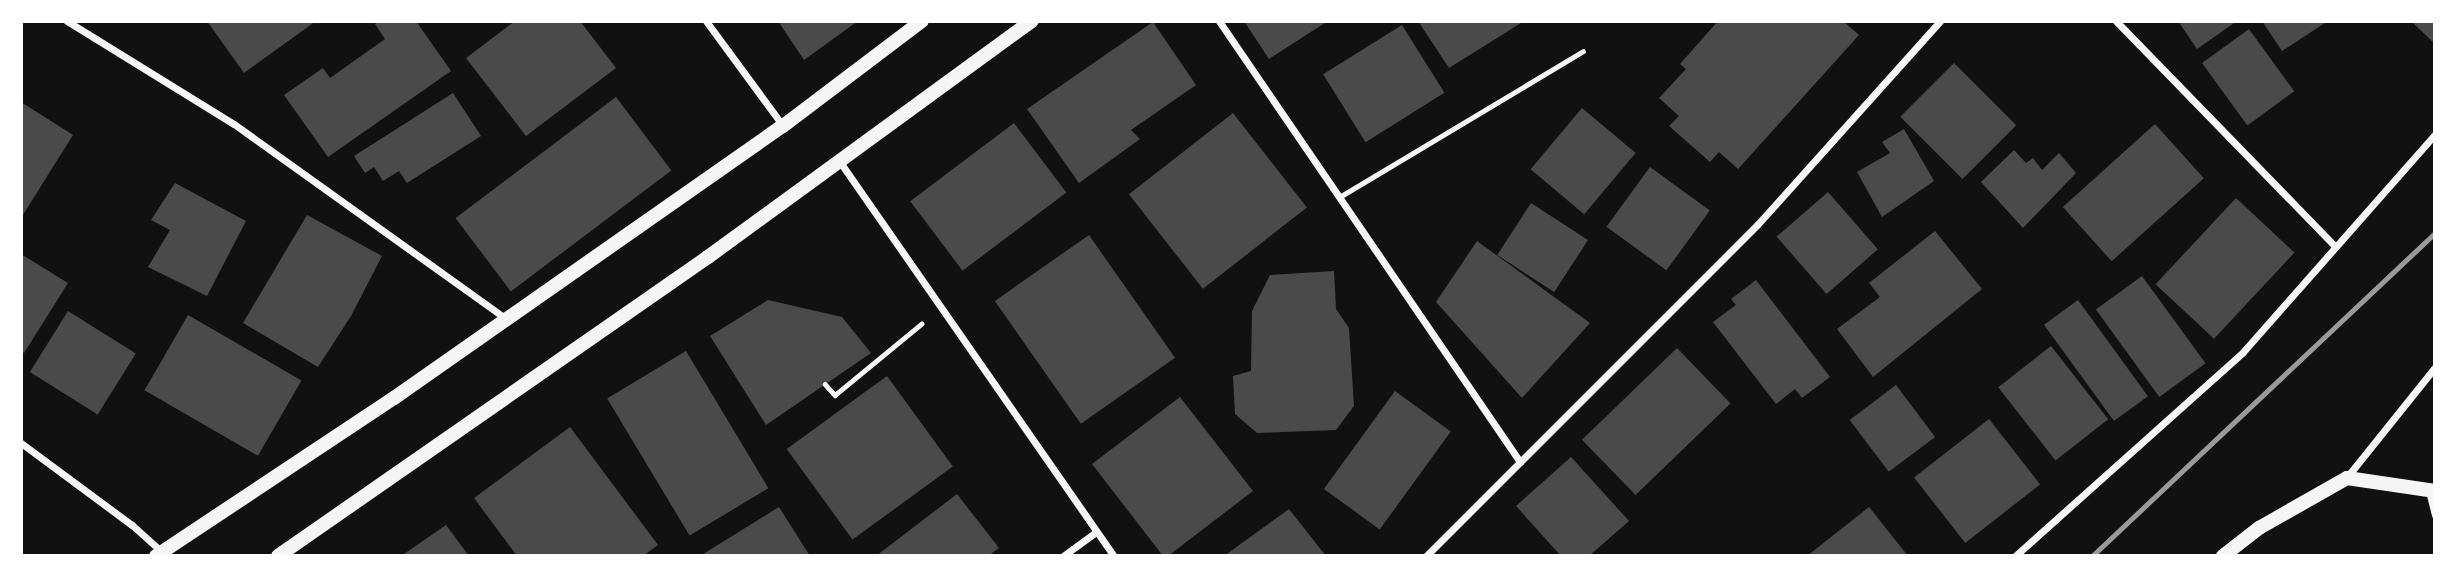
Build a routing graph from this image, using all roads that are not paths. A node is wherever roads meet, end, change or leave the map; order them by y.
1 (67, 21) edge
2 (706, 21) edge
3 (922, 21) edge
4 (1032, 21) edge
5 (1219, 21) edge
6 (1940, 21) edge
7 (2116, 21) edge
8 (1583, 51) dead end
9 (783, 126) junction
10 (2435, 134) edge
11 (840, 162) junction
12 (1341, 196) junction
13 (2336, 247) junction
14 (506, 319) junction
15 (2435, 367) edge
16 (21, 443) edge
17 (1520, 462) junction
18 (2347, 478) junction
19 (2432, 490) edge
20 (2435, 515) edge
21 (1096, 532) junction
22 (159, 554) edge
23 (278, 556) edge
24 (1063, 556) edge
25 (1114, 556) edge
26 (1426, 556) edge
27 (2015, 556) edge
28 (2223, 556) edge

1 - 14 street
2 - 9 street
3 - 9 main road
4 - 11 main road
5 - 12 street
6 - 17 street
7 - 13 street
8 - 12 lane
9 - 14 main road
10 - 13 street
11 - 21 street
11 - 23 main road
12 - 17 street
13 - 27 street
14 - 22 main road
15 - 18 street
16 - 22 street
17 - 26 street
18 - 19 main road
18 - 28 main road
19 - 20 street
21 - 24 street
21 - 25 street

